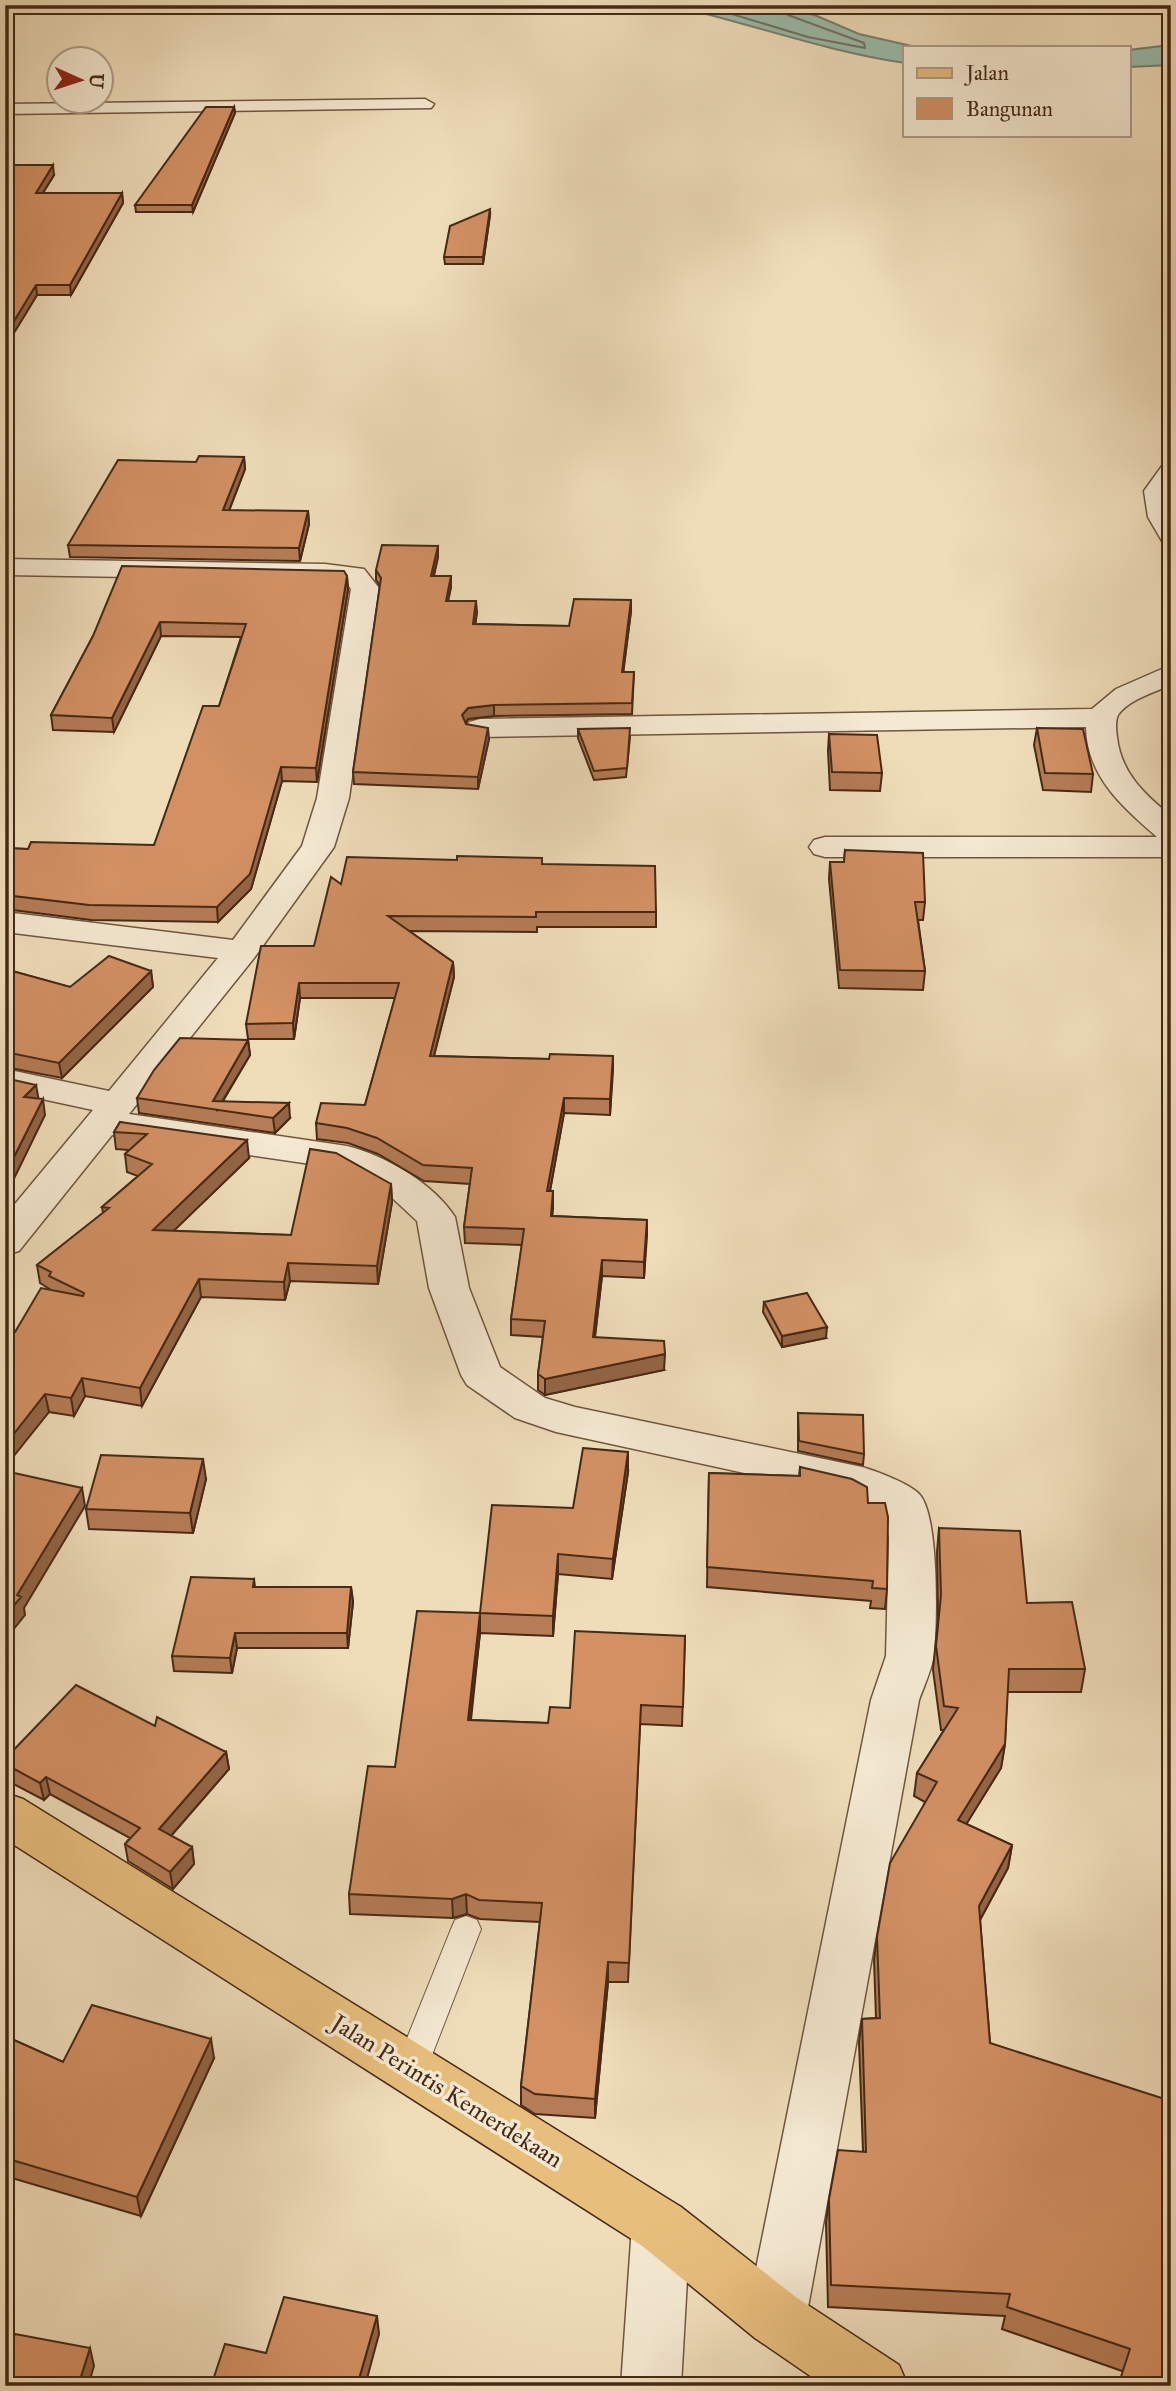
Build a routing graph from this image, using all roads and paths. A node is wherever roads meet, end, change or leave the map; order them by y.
1 (425, 104) dead end
2 (5, 109) edge
3 (1171, 471) edge
4 (1171, 535) edge
5 (5, 567) edge
6 (1171, 674) edge
7 (1102, 718) junction
8 (480, 728) edge
9 (1171, 833) edge
10 (825, 847) dead end
11 (1171, 847) edge
12 (5, 922) edge
13 (242, 951) junction
14 (5, 1080) edge
15 (111, 1113) junction
16 (5, 1242) edge
17 (5, 1813) edge
18 (466, 1929) dead end
19 (411, 2068) junction
20 (661, 2226) junction
21 (776, 2318) junction
22 (651, 2386) edge
23 (878, 2386) edge

1 - 2 street
3 - 4 street
5 - 13 street
6 - 7 street
7 - 8 street
7 - 9 street
10 - 11 street
12 - 13 street
13 - 15 street
14 - 15 street
15 - 16 street
15 - 21 street
17 - 19 main road, Jalan Perintis Kemerdekaan
18 - 19 lane
19 - 20 main road, Jalan Perintis Kemerdekaan
20 - 21 main road, Jalan Perintis Kemerdekaan
20 - 22 street
21 - 23 main road, Jalan Perintis Kemerdekaan

